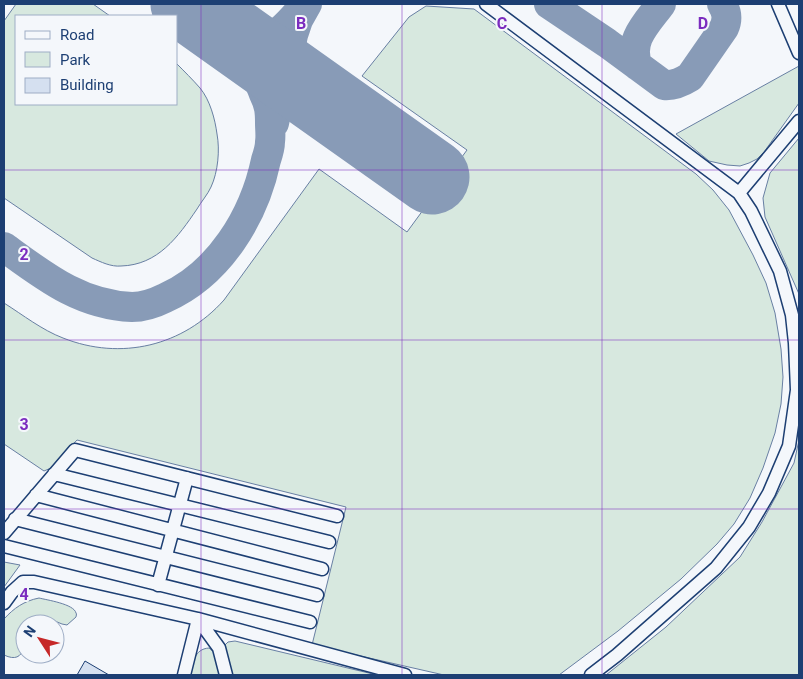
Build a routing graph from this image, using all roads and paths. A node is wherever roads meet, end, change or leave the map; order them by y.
1 (486, 4) edge
2 (778, 4) edge
3 (799, 53) edge
4 (799, 120) edge
5 (739, 193) junction
6 (54, 474) junction
7 (186, 478) junction
8 (36, 495) junction
9 (179, 505) junction
10 (337, 516) dead end
11 (15, 519) junction
12 (173, 531) junction
13 (4, 533) edge
14 (329, 542) dead end
15 (4, 546) edge
16 (166, 557) junction
17 (322, 569) dead end
18 (158, 585) junction
19 (317, 595) dead end
20 (4, 603) edge
21 (198, 619) junction
22 (310, 622) dead end
23 (184, 675) edge
24 (226, 675) edge
25 (405, 675) edge
26 (591, 675) edge

1 - 5 lane
2 - 3 lane
4 - 5 lane
5 - 26 lane
6 - 7 lane
6 - 8 lane
6 - 9 lane
7 - 9 lane
7 - 10 lane
8 - 11 lane
8 - 12 lane
9 - 12 lane
9 - 14 lane
11 - 13 lane
11 - 16 lane
12 - 16 lane
12 - 17 lane
15 - 18 lane
16 - 18 lane
16 - 19 lane
18 - 22 lane
20 - 21 lane
21 - 23 lane
21 - 24 lane
21 - 25 lane

